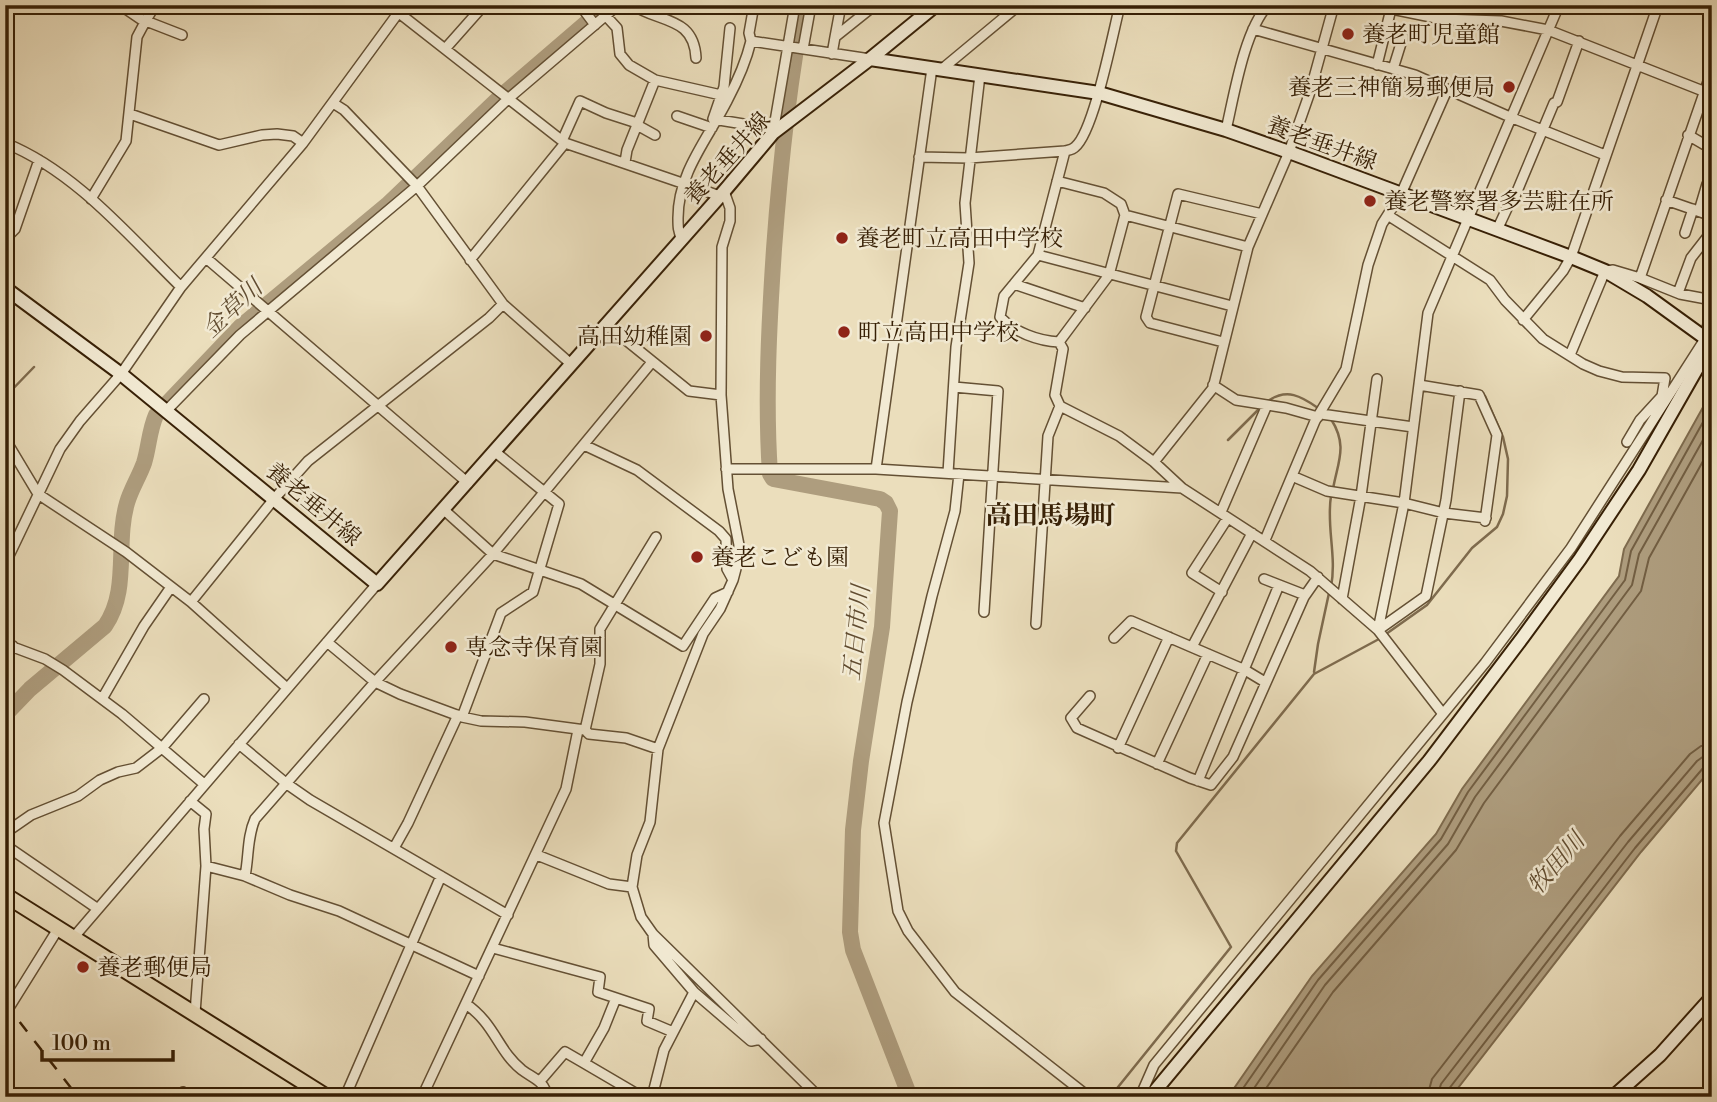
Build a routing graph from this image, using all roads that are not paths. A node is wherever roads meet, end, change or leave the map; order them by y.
1 (120, 5) edge
2 (155, 5) edge
3 (384, 5) edge
4 (484, 5) edge
5 (580, 5) edge
6 (618, 5) edge
7 (633, 5) edge
8 (754, 5) edge
9 (795, 5) edge
10 (811, 5) edge
11 (841, 5) edge
12 (874, 5) edge
13 (936, 5) edge
14 (999, 5) edge
15 (1019, 5) edge
16 (1120, 5) edge
17 (1268, 5) edge
18 (1334, 5) edge
19 (1372, 5) edge
20 (1559, 5) edge
21 (1658, 5) edge
22 (401, 9) edge
23 (1391, 9) junction
24 (1410, 9) edge
25 (1007, 15) junction
26 (606, 16) junction
27 (145, 21) junction
28 (592, 21) junction
29 (730, 28) dead end
30 (1253, 29) junction
31 (1549, 30) junction
32 (182, 35) dead end
33 (835, 37) junction
34 (1403, 37) dead end
35 (751, 41) junction
36 (1578, 41) junction
37 (787, 47) junction
38 (1322, 48) junction
39 (445, 49) junction
40 (803, 49) junction
41 (832, 54) junction
42 (696, 58) dead end
43 (870, 59) junction
44 (1638, 64) junction
45 (1377, 65) junction
46 (937, 69) junction
47 (1393, 69) junction
48 (1712, 70) edge
49 (980, 75) junction
50 (655, 80) junction
51 (1447, 90) junction
52 (1707, 90) edge
53 (1099, 93) junction
54 (721, 95) junction
55 (509, 98) junction
56 (332, 103) junction
57 (130, 114) junction
58 (677, 117) dead end
59 (1510, 117) junction
60 (637, 124) junction
61 (714, 124) junction
62 (776, 129) junction
63 (1226, 130) junction
64 (1543, 130) junction
65 (654, 135) dead end
66 (1688, 135) junction
67 (563, 141) junction
68 (5, 143) edge
69 (303, 143) junction
70 (1711, 148) edge
71 (1065, 151) junction
72 (1289, 152) junction
73 (1605, 155) junction
74 (919, 158) junction
75 (969, 158) junction
76 (40, 160) junction
77 (625, 162) junction
78 (1057, 181) junction
79 (683, 182) junction
80 (1712, 183) edge
81 (417, 186) junction
82 (722, 194) junction
83 (1401, 194) junction
84 (91, 199) junction
85 (1666, 200) junction
86 (1696, 210) junction
87 (1262, 214) junction
88 (1125, 215) junction
89 (1389, 216) junction
90 (1712, 216) edge
91 (1466, 219) junction
92 (1168, 226) junction
93 (1497, 230) junction
94 (1712, 231) edge
95 (1685, 233) dead end
96 (5, 239) edge
97 (682, 239) junction
98 (1248, 247) junction
99 (1038, 255) junction
100 (1452, 255) junction
101 (1571, 257) junction
102 (206, 258) junction
103 (470, 260) junction
104 (1605, 271) junction
105 (1109, 275) junction
106 (1640, 278) junction
107 (1014, 284) junction
108 (181, 287) junction
109 (1153, 287) junction
110 (5, 288) edge
111 (1678, 293) junction
112 (1712, 302) edge
113 (503, 304) junction
114 (1232, 306) junction
115 (1085, 308) junction
116 (268, 311) junction
117 (1523, 320) junction
118 (606, 324) junction
119 (1059, 342) junction
120 (1223, 342) junction
121 (1710, 342) edge
122 (1570, 355) junction
123 (652, 362) junction
124 (570, 364) junction
125 (121, 374) junction
126 (1377, 379) dead end
127 (1213, 385) junction
128 (1419, 385) junction
129 (954, 387) junction
130 (1460, 391) junction
131 (721, 395) junction
132 (1664, 397) junction
133 (377, 405) junction
134 (1267, 405) junction
135 (1060, 406) junction
136 (164, 409) junction
137 (1320, 416) junction
138 (1372, 421) junction
139 (1413, 427) junction
140 (5, 439) edge
141 (1628, 442) dead end
142 (584, 445) junction
143 (494, 451) junction
144 (1154, 462) junction
145 (726, 469) junction
146 (876, 469) junction
147 (948, 473) junction
148 (959, 474) junction
149 (994, 475) junction
150 (1292, 476) junction
151 (1046, 479) junction
152 (468, 483) junction
153 (1182, 488) junction
154 (544, 493) junction
155 (38, 494) junction
156 (1361, 496) junction
157 (274, 499) junction
158 (1404, 503) junction
159 (444, 510) junction
160 (1444, 513) junction
161 (1224, 515) junction
162 (1252, 533) junction
163 (656, 537) dead end
164 (1265, 540) junction
165 (493, 554) junction
166 (5, 564) edge
167 (539, 570) junction
168 (1318, 577) junction
169 (1264, 579) dead end
170 (733, 580) junction
171 (377, 584) junction
172 (1279, 585) junction
173 (171, 587) junction
174 (728, 592) junction
175 (1222, 592) junction
176 (1305, 595) junction
177 (1342, 599) junction
178 (191, 602) junction
179 (615, 603) junction
180 (984, 612) dead end
181 (1036, 624) dead end
182 (1378, 629) junction
183 (1169, 637) junction
184 (1114, 638) dead end
185 (327, 642) junction
186 (9, 645) edge
187 (1192, 647) junction
188 (1208, 654) junction
189 (5, 658) edge
190 (1245, 670) junction
191 (375, 682) junction
192 (1265, 682) junction
193 (287, 688) junction
194 (1090, 696) dead end
195 (102, 699) junction
196 (204, 699) dead end
197 (1443, 714) junction
198 (460, 716) junction
199 (582, 730) junction
200 (239, 744) junction
201 (162, 748) junction
202 (1118, 748) junction
203 (658, 749) junction
204 (1157, 764) junction
205 (1198, 781) junction
206 (204, 784) junction
207 (287, 784) junction
208 (190, 801) junction
209 (5, 833) edge
210 (5, 845) edge
211 (394, 848) junction
212 (537, 855) junction
213 (206, 866) junction
214 (245, 876) junction
215 (442, 876) junction
216 (632, 887) junction
217 (5, 895) edge
218 (99, 909) junction
219 (508, 915) junction
220 (58, 929) junction
221 (653, 934) junction
222 (73, 938) junction
223 (412, 944) junction
224 (493, 948) junction
225 (480, 976) junction
226 (694, 992) junction
227 (1712, 997) edge
228 (616, 998) junction
229 (466, 1004) junction
230 (195, 1013) junction
231 (5, 1014) edge
232 (673, 1032) junction
233 (761, 1039) junction
234 (583, 1063) junction
235 (540, 1081) junction
236 (327, 1097) edge
237 (345, 1097) edge
238 (422, 1097) edge
239 (547, 1097) edge
240 (642, 1097) edge
241 (652, 1097) edge
242 (819, 1097) edge
243 (1089, 1097) edge
244 (1140, 1097) edge
245 (1150, 1097) edge
246 (1612, 1097) edge

1 - 27 street
2 - 27 street
3 - 22 street
4 - 39 street
5 - 28 street
6 - 26 street
7 - 42 street
8 - 35 street
9 - 37 street
10 - 40 street
11 - 33 street
12 - 33 street
13 - 43 main road
14 - 25 street
15 - 25 street
16 - 53 street
17 - 30 street
18 - 38 street
19 - 23 street
20 - 31 street
21 - 44 street
22 - 39 street
22 - 56 street
23 - 24 street
23 - 45 street
24 - 31 street
25 - 46 street
26 - 28 street
26 - 50 street
27 - 32 street
27 - 57 street
28 - 55 street
29 - 54 street
30 - 38 street
30 - 63 street
31 - 36 street
31 - 59 street
33 - 41 street
34 - 47 street
35 - 37 street
35 - 61 street
36 - 44 street
36 - 64 street
37 - 40 street
37 - 62 street
38 - 45 street
38 - 72 street
39 - 55 street
40 - 41 street
41 - 43 street
43 - 46 main road, 養老垂井線
43 - 62 main road, 養老垂井線
44 - 52 street
44 - 73 street
45 - 47 street
46 - 49 main road, 養老垂井線
46 - 74 street
47 - 51 street
48 - 52 street
49 - 53 main road, 養老垂井線
49 - 75 street
50 - 54 street
50 - 60 street
51 - 59 street
51 - 83 street
52 - 66 street
53 - 63 main road, 養老垂井線
53 - 71 street
54 - 61 street
55 - 67 street
55 - 81 street
56 - 69 street
56 - 81 street
57 - 69 street
57 - 84 street
58 - 61 street
59 - 64 street
59 - 91 street
60 - 65 street
60 - 67 street
60 - 77 street
61 - 62 street
61 - 79 street
62 - 82 main road, 養老垂井線
63 - 72 main road, 養老垂井線
64 - 73 street
64 - 93 street
66 - 70 street
66 - 85 street
67 - 77 street
67 - 103 street
68 - 76 street
69 - 102 street
71 - 75 street
71 - 78 street
72 - 83 main road, 養老垂井線
72 - 87 street
73 - 101 street
74 - 75 street
74 - 146 street
75 - 129 street
76 - 84 street
76 - 96 street
77 - 79 street
78 - 88 street
78 - 99 street
79 - 82 street
79 - 97 street
80 - 86 street
81 - 103 street
81 - 116 street
82 - 97 main road, 養老垂井線
82 - 131 street
83 - 89 street
83 - 91 main road, 養老垂井線
84 - 108 street
85 - 86 street
85 - 106 street
86 - 90 street
86 - 95 street
87 - 92 street
87 - 98 street
88 - 92 street
88 - 105 street
89 - 100 street
89 - 137 street
91 - 93 main road, 養老垂井線
91 - 100 street
92 - 98 street
92 - 109 street
93 - 101 main road, 養老垂井線
94 - 111 street
97 - 118 main road, 養老垂井線
98 - 114 street
99 - 105 street
99 - 107 street
100 - 117 street
100 - 128 street
101 - 104 main road, 養老垂井線
101 - 117 street
102 - 108 street
102 - 116 street
103 - 113 street
104 - 106 street
104 - 121 main road, 養老垂井線
104 - 122 street
105 - 109 street
105 - 115 street
106 - 111 street
107 - 115 street
107 - 119 street
108 - 125 street
109 - 114 street
109 - 120 street
110 - 125 main road, 養老垂井線
111 - 112 street
112 - 121 street
113 - 124 street
113 - 133 street
114 - 120 street
115 - 119 street
116 - 133 street
116 - 136 street
117 - 122 street
118 - 123 street
118 - 124 main road, 養老垂井線
119 - 135 street
120 - 127 street
121 - 132 street
121 - 245 main road
122 - 132 street
123 - 131 street
123 - 142 street
124 - 143 main road, 養老垂井線
125 - 136 main road, 養老垂井線
125 - 155 street
126 - 138 street
127 - 134 street
127 - 144 street
128 - 130 street
128 - 139 street
129 - 147 street
129 - 149 street
130 - 160 street
130 - 160 street
131 - 145 street
132 - 141 street
132 - 197 street
133 - 152 street
133 - 157 street
134 - 137 street
134 - 161 street
135 - 144 street
135 - 151 street
136 - 157 main road, 養老垂井線
137 - 138 street
137 - 150 street
138 - 139 street
138 - 156 street
139 - 158 street
140 - 155 street
142 - 154 street
142 - 170 street
143 - 152 main road, 養老垂井線
143 - 154 street
144 - 153 street
145 - 146 street
145 - 170 street
146 - 147 street
147 - 148 street
148 - 149 street
148 - 243 street
149 - 151 street
149 - 180 street
150 - 156 street
150 - 164 street
151 - 153 street
151 - 181 street
152 - 159 main road, 養老垂井線
153 - 161 street
154 - 165 street
154 - 167 street
155 - 166 street
155 - 173 street
156 - 158 street
156 - 177 street
157 - 171 main road, 養老垂井線
157 - 178 street
158 - 160 street
158 - 182 street
159 - 165 street
159 - 171 main road, 養老垂井線
160 - 182 street
161 - 162 street
161 - 175 street
162 - 164 street
162 - 175 street
163 - 179 street
164 - 168 street
165 - 167 street
165 - 191 street
167 - 179 street
167 - 198 street
168 - 176 street
168 - 177 street
169 - 172 street
170 - 174 street
171 - 185 street
172 - 176 street
172 - 190 street
173 - 178 street
173 - 195 street
174 - 179 street
174 - 203 street
175 - 187 street
176 - 192 street
177 - 182 street
178 - 193 street
179 - 199 street
182 - 197 street
183 - 184 street
183 - 187 street
183 - 202 street
185 - 191 street
185 - 193 street
186 - 189 street
186 - 195 street
187 - 188 street
188 - 190 street
188 - 204 street
190 - 192 street
190 - 205 street
191 - 198 street
191 - 207 street
192 - 205 street
193 - 200 street
194 - 202 street
195 - 201 street
196 - 201 street
197 - 244 street
198 - 199 street
198 - 211 street
199 - 203 street
199 - 212 street
200 - 206 street
200 - 207 street
201 - 206 street
201 - 209 street
202 - 204 street
203 - 216 street
204 - 205 street
206 - 208 street
207 - 211 street
207 - 214 street
208 - 213 street
208 - 218 street
210 - 218 street
211 - 215 street
212 - 216 street
212 - 219 street
213 - 214 street
213 - 230 street
214 - 223 street
215 - 219 street
215 - 223 street
216 - 221 street
217 - 220 main road
218 - 222 street
219 - 224 street
220 - 222 main road
220 - 231 street
221 - 226 street
221 - 233 street
222 - 230 main road
223 - 225 street
223 - 237 street
224 - 225 street
224 - 228 street
225 - 229 street
226 - 232 street
226 - 233 street
227 - 246 main road
228 - 232 street
228 - 234 street
229 - 235 street
229 - 238 street
230 - 236 main road
232 - 241 street
233 - 242 street
234 - 235 street
234 - 240 street
235 - 239 street

